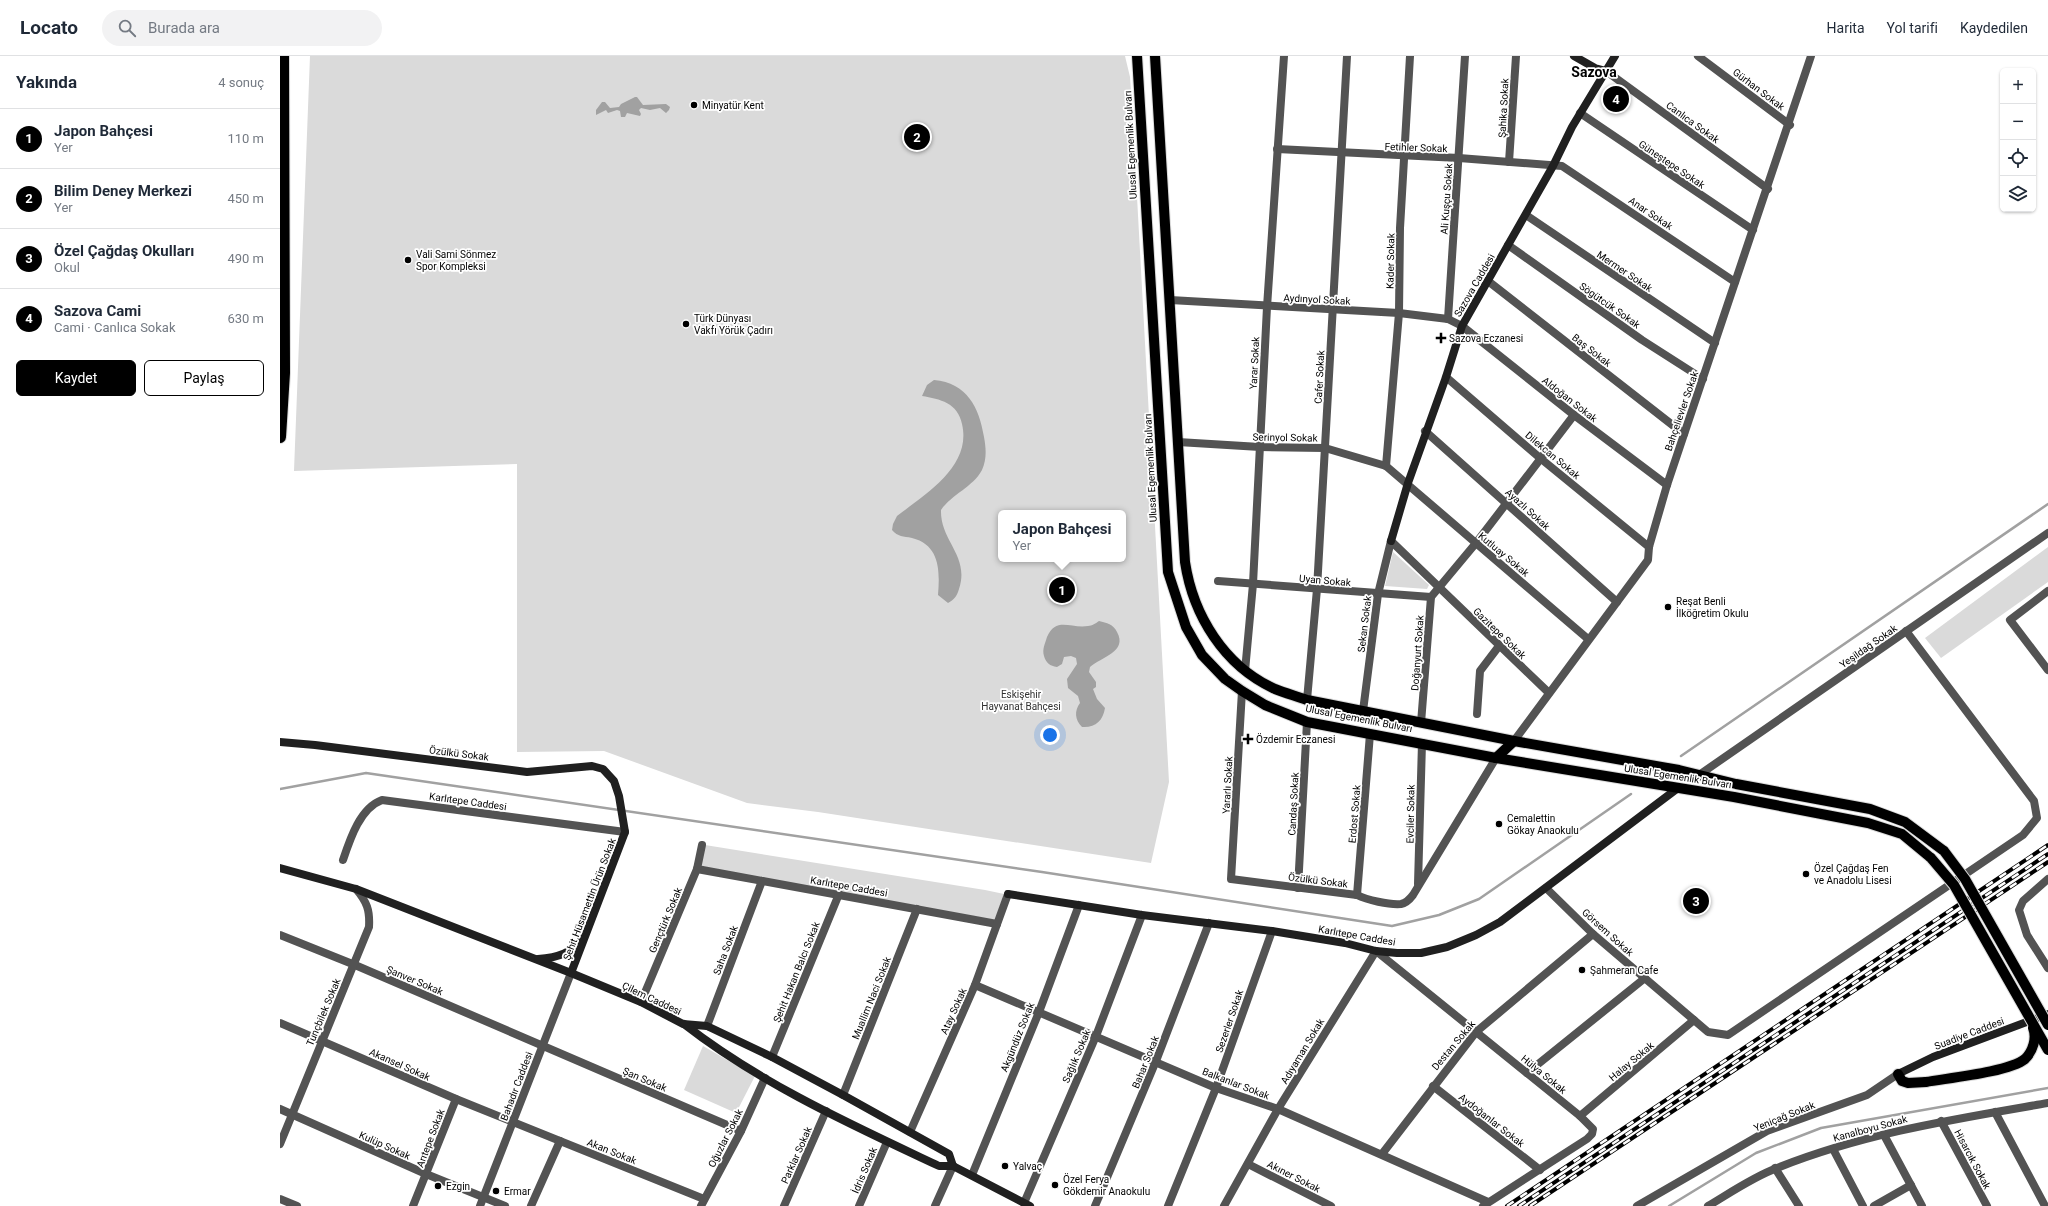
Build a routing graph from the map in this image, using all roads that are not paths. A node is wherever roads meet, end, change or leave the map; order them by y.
1 (283, 56) edge
2 (1137, 56) edge
3 (1155, 56) edge
4 (1284, 56) edge
5 (1347, 56) edge
6 (1410, 56) edge
7 (1465, 56) edge
8 (1516, 56) edge
9 (1574, 56) edge
10 (1614, 56) edge
11 (1698, 56) edge
12 (1812, 56) edge
13 (1606, 71) junction
14 (1580, 113) junction
15 (1790, 124) junction
16 (1277, 149) junction
17 (1342, 153) junction
18 (1405, 157) junction
19 (1459, 158) junction
20 (1510, 162) junction
21 (1553, 166) junction
22 (1768, 189) junction
23 (1526, 215) junction
24 (1753, 230) junction
25 (1508, 245) junction
26 (1488, 281) junction
27 (1735, 282) junction
28 (1170, 300) junction
29 (1267, 307) junction
30 (1333, 310) junction
31 (1399, 313) junction
32 (1448, 319) junction
33 (1462, 326) junction
34 (1715, 343) junction
35 (1446, 377) junction
36 (1703, 379) junction
37 (1574, 415) junction
38 (1425, 432) junction
39 (1684, 434) junction
40 (280, 437) edge
41 (1178, 442) junction
42 (1260, 447) junction
43 (1325, 448) junction
44 (1540, 458) junction
45 (1386, 466) junction
46 (1408, 483) junction
47 (1667, 485) junction
48 (1506, 502) junction
49 (2048, 533) edge
50 (1391, 541) junction
51 (1476, 542) junction
52 (1648, 548) junction
53 (1218, 581) dead end
54 (1253, 584) junction
55 (1439, 588) junction
56 (1317, 589) junction
57 (2048, 591) edge
58 (1378, 594) junction
59 (1431, 597) junction
60 (1617, 602) junction
61 (1906, 632) junction
62 (1588, 639) junction
63 (1499, 646) junction
64 (2048, 670) edge
65 (1245, 671) junction
66 (1242, 691) junction
67 (1549, 693) junction
68 (1306, 700) junction
69 (1363, 711) junction
70 (1477, 714) dead end
71 (1307, 722) junction
72 (1421, 723) junction
73 (1370, 734) junction
74 (1514, 741) junction
75 (280, 742) edge
76 (1422, 743) junction
77 (1496, 758) junction
78 (1699, 775) junction
79 (1678, 788) junction
80 (625, 832) junction
81 (702, 845) dead end
82 (343, 860) dead end
83 (280, 868) edge
84 (697, 869) junction
85 (1231, 879) joint
86 (2048, 879) edge
87 (762, 881) junction
88 (1418, 886) junction
89 (1298, 888) junction
90 (1546, 888) junction
91 (356, 889) junction
92 (839, 894) junction
93 (1008, 894) joint
94 (1357, 895) junction
95 (1079, 905) junction
96 (917, 908) junction
97 (1142, 915) junction
98 (1209, 923) junction
99 (997, 924) junction
100 (587, 930) junction
101 (1272, 931) junction
102 (1593, 934) junction
103 (280, 935) edge
104 (1376, 951) junction
105 (537, 959) junction
106 (354, 965) junction
107 (2048, 968) edge
108 (571, 973) junction
109 (1645, 978) junction
110 (975, 985) junction
111 (641, 1002) junction
112 (1038, 1012) junction
113 (2048, 1014) edge
114 (2030, 1018) junction
115 (1694, 1020) junction
116 (280, 1023) edge
117 (683, 1024) junction
118 (2048, 1025) edge
119 (707, 1026) junction
120 (1476, 1032) junction
121 (1096, 1036) junction
122 (322, 1040) junction
123 (541, 1046) junction
124 (2048, 1050) edge
125 (772, 1057) junction
126 (1156, 1061) junction
127 (1527, 1073) junction
128 (1898, 1074) junction
129 (765, 1078) junction
130 (1433, 1086) junction
131 (1216, 1088) junction
132 (843, 1095) junction
133 (456, 1099) junction
134 (2048, 1104) edge
135 (280, 1109) edge
136 (1278, 1109) junction
137 (826, 1112) junction
138 (1996, 1112) junction
139 (291, 1114) junction
140 (1580, 1116) junction
141 (513, 1122) junction
142 (1941, 1122) junction
143 (741, 1131) junction
144 (910, 1132) junction
145 (1884, 1135) junction
146 (560, 1141) junction
147 (887, 1142) junction
148 (280, 1144) edge
149 (1833, 1149) junction
150 (1382, 1154) junction
151 (1248, 1164) junction
152 (953, 1166) junction
153 (1776, 1168) junction
154 (1540, 1170) junction
155 (426, 1174) junction
156 (972, 1175) junction
157 (1911, 1185) junction
158 (483, 1197) junction
159 (280, 1199) edge
160 (702, 1203) edge
161 (1486, 1204) edge
162 (1027, 1205) edge
163 (297, 1206) edge
164 (413, 1206) edge
165 (480, 1206) edge
166 (505, 1206) edge
167 (531, 1206) edge
168 (784, 1206) edge
169 (859, 1206) edge
170 (935, 1206) edge
171 (1095, 1206) edge
172 (1168, 1206) edge
173 (1224, 1206) edge
174 (1331, 1206) edge
175 (1637, 1206) edge
176 (1708, 1206) edge
177 (1799, 1206) edge
178 (1863, 1206) edge
179 (1874, 1206) edge
180 (1922, 1206) edge
181 (1987, 1206) edge
182 (2045, 1206) edge

1 - 40 highway
2 - 66 main road, Ulusal Egemenlik Bulvarı
3 - 28 main road, Ulusal Egemenlik Bulvarı
4 - 16 street, Yarar Sokak
5 - 17 street, Cafer Sokak
6 - 18 street, Kader Sokak
7 - 19 street, Ali Kuşçu Sokak
8 - 20 street, Şahika Sokak
9 - 13 main road
10 - 13 main road, Sazova Caddesi
11 - 15 street, Gürhan Sokak
12 - 15 street, Bahçelievler Sokak
13 - 14 main road, Sazova Caddesi
13 - 22 street, Canlıca Sokak
14 - 21 main road, Sazova Caddesi
14 - 24 street, Güneştepe Sokak
15 - 22 street, Bahçelievler Sokak
16 - 17 street, Fetihler Sokak
16 - 29 street, Yarar Sokak
17 - 18 street, Fetihler Sokak
17 - 30 street, Cafer Sokak
18 - 19 street, Fetihler Sokak
18 - 31 street, Kader Sokak
19 - 20 street, Fetihler Sokak
19 - 32 street, Ali Kuşçu Sokak
20 - 21 street, Fetihler Sokak
21 - 23 main road, Sazova Caddesi
21 - 27 street, Anar Sokak
22 - 24 street, Bahçelievler Sokak
23 - 25 main road, Sazova Caddesi
23 - 34 street, Mermer Sokak
24 - 27 street, Bahçelievler Sokak
25 - 26 main road, Sazova Caddesi
25 - 36 street, Sögütcük Sokak
26 - 33 main road, Sazova Caddesi
26 - 39 street, Baş Sokak
27 - 34 street, Bahçelievler Sokak
28 - 29 street, Aydınyol Sokak
28 - 41 main road, Ulusal Egemenlik Bulvarı
29 - 30 street, Aydınyol Sokak
29 - 42 street, Yarar Sokak
30 - 31 street, Aydınyol Sokak
30 - 43 street, Cafer Sokak
31 - 32 street, Aydınyol Sokak
31 - 45 street, Kader Sokak
32 - 33 street, Aydınyol Sokak
33 - 35 main road, Sazova Caddesi
33 - 37 street, Aldoğan Sokak
34 - 36 street, Bahçelievler Sokak
35 - 38 main road, Sazova Caddesi
35 - 44 street, Dilekcan Sokak
36 - 39 street, Bahçelievler Sokak
37 - 44 street
37 - 47 street, Aldoğan Sokak
38 - 46 main road, Sazova Caddesi
38 - 48 street, Ayazlı Sokak
39 - 47 street, Bahçelievler Sokak
41 - 42 street, Serinyol Sokak
41 - 65 main road, Ulusal Egemenlik Bulvarı
42 - 43 street, Serinyol Sokak
42 - 54 street, Yarar Sokak
43 - 45 street, Serinyol Sokak
43 - 56 street, Cafer Sokak
44 - 48 street
44 - 52 street, Dilekcan Sokak
45 - 46 street, Serinyol Sokak
46 - 50 main road, Sazova Caddesi
46 - 51 street, Kutluay Sokak
47 - 52 street, Bahçelievler Sokak
48 - 51 street
48 - 60 street, Ayazlı Sokak
49 - 61 street, Yeşildağ Sokak
50 - 55 street, Gazitepe Sokak
50 - 58 street, Sekan Sokak
51 - 55 street
51 - 62 street, Kutluay Sokak
52 - 60 street, Bahçelievler Sokak
53 - 54 street, Uyan Sokak
54 - 56 street, Uyan Sokak
54 - 65 street, Yarar Sokak
55 - 59 street
55 - 63 street, Gazitepe Sokak
56 - 58 street, Uyan Sokak
56 - 68 street, Cafer Sokak
57 - 64 street
58 - 59 street, Uyan Sokak
58 - 69 street, Sekan Sokak
59 - 72 street, Doğanyurt Sokak
60 - 62 street, Bahçelievler Sokak
61 - 78 street, Yeşildağ Sokak
61 - 115 street, Görsem Sokak
62 - 67 street, Bahçelievler Sokak
63 - 67 street, Gazitepe Sokak
63 - 70 street
65 - 68 main road, Ulusal Egemenlik Bulvarı
66 - 71 main road, Ulusal Egemenlik Bulvarı
66 - 85 street, Yararlı Sokak
67 - 74 street, Bahçelievler Sokak
68 - 69 main road, Ulusal Egemenlik Bulvarı
69 - 72 main road, Ulusal Egemenlik Bulvarı
71 - 73 main road, Ulusal Egemenlik Bulvarı
71 - 89 street, Candaş Sokak
72 - 74 main road, Ulusal Egemenlik Bulvarı
73 - 76 main road, Ulusal Egemenlik Bulvarı
73 - 94 street, Erdost Sokak
74 - 77 main road
74 - 78 main road, Ulusal Egemenlik Bulvarı
75 - 80 main road, Özülkü Sokak
76 - 77 main road, Ulusal Egemenlik Bulvarı
76 - 88 street, Evciler Sokak
77 - 79 main road, Ulusal Egemenlik Bulvarı
77 - 88 street
78 - 118 main road, Ulusal Egemenlik Bulvarı, bridge
79 - 90 main road, Karlıtepe Caddesi
79 - 114 main road, Ulusal Egemenlik Bulvarı, bridge
80 - 82 street, Karlıtepe Caddesi
80 - 100 main road, Şehit Hüsamettin Ürün Sokak
81 - 84 street, Gençtürk Sokak
83 - 91 main road, Çilem Caddesi
84 - 87 street, Karlıtepe Caddesi
84 - 111 street, Gençtürk Sokak
85 - 89 street, Özülkü Sokak
86 - 107 street
87 - 92 street, Karlıtepe Caddesi
87 - 119 street, Saha Sokak
88 - 94 street, Özülkü Sokak
89 - 94 street, Özülkü Sokak
90 - 102 street, Görsem Sokak
90 - 104 main road, Karlıtepe Caddesi
91 - 105 main road, Çilem Caddesi
91 - 106 street, Tunçbilek Sokak
92 - 96 street, Karlıtepe Caddesi
92 - 125 street, Şehit Hakan Balcı Sokak
93 - 95 main road, Karlıtepe Caddesi
93 - 99 street, Atay Sokak
95 - 97 main road, Karlıtepe Caddesi
95 - 112 street, Akgündüz Sokak
96 - 99 street, Karlıtepe Caddesi
96 - 132 street, Muallim Naci Sokak
97 - 98 main road, Karlıtepe Caddesi
97 - 121 street, Sağlık Sokak
98 - 101 main road, Karlıtepe Caddesi
98 - 126 street, Bahar Sokak
99 - 110 street, Atay Sokak
100 - 105 main road
100 - 108 main road, Şehit Hüsamettin Ürün Sokak
101 - 104 main road, Karlıtepe Caddesi
101 - 131 street, Sezerler Sokak
102 - 109 street, Görsem Sokak
102 - 120 street, Destan Sokak
103 - 106 street, Şanver Sokak
104 - 120 street, Hülya Sokak
104 - 136 street, Adıyaman Sokak
105 - 108 main road, Çilem Caddesi
106 - 122 street, Tunçbilek Sokak
106 - 123 street, Şanver Sokak
108 - 111 main road, Çilem Caddesi
108 - 123 street, Bahadır Caddesi
109 - 115 street, Görsem Sokak
109 - 127 street
110 - 112 street, Balkanlar Sokak
110 - 144 street, Atay Sokak
111 - 117 main road, Çilem Caddesi
112 - 121 street, Balkanlar Sokak
112 - 156 street, Akgündüz Sokak
113 - 128 main road, Suadiye Caddesi
114 - 124 main road, bridge
114 - 128 main road, bridge
115 - 140 street, Halay Sokak
116 - 122 street, Akansel Sokak
117 - 119 main road, Çilem Caddesi
117 - 129 main road
119 - 125 main road, Çilem Caddesi
120 - 127 street, Hülya Sokak
120 - 130 street, Destan Sokak
121 - 126 street, Balkanlar Sokak
121 - 162 street, Sağlık Sokak
122 - 133 street, Akansel Sokak
122 - 139 street, Tunçbilek Sokak
123 - 141 street, Bahadır Caddesi
123 - 143 street, Şan Sokak
125 - 132 main road, Çilem Caddesi
126 - 131 street, Balkanlar Sokak
126 - 171 street, Bahar Sokak
127 - 140 street, Hülya Sokak
128 - 175 street, Yeniçağ Sokak
129 - 137 main road
129 - 143 street, Oğuzlar Sokak
130 - 150 street, Destan Sokak
130 - 154 street, Aydoğanlar Sokak
131 - 136 street, Balkanlar Sokak
131 - 172 street, Sezerler Sokak
132 - 144 main road, Çilem Caddesi
133 - 141 street, Akansel Sokak
133 - 155 street, Arıtepe Sokak
134 - 138 street, Kanalboyu Sokak
135 - 139 street, Kulüp Sokak
136 - 150 street, Balkanlar Sokak
136 - 151 street, Adıyaman Sokak
137 - 147 main road
137 - 168 street, Parklar Sokak
138 - 142 street, Kanalboyu Sokak
138 - 182 street
139 - 148 street, Tunçbilek Sokak
139 - 155 street, Kulüp Sokak
140 - 154 street, Hülya Sokak
141 - 146 street, Akan Sokak
141 - 158 street, Bahadır Caddesi
142 - 145 street, Kanalboyu Sokak
142 - 181 street, Hisarcık Sokak
143 - 160 street, Oğuzlar Sokak
144 - 152 main road, Çilem Caddesi
145 - 149 street, Kanalboyu Sokak
145 - 157 street
146 - 160 street, Akan Sokak
146 - 167 street
147 - 152 main road
147 - 169 street, İdris Sokak
149 - 153 street, Kanalboyu Sokak
149 - 178 street
150 - 161 street, Balkanlar Sokak
151 - 173 street, Adıyaman Sokak
151 - 174 street, Akıner Sokak
152 - 156 main road
152 - 170 street
153 - 176 street, Kanalboyu Sokak
153 - 177 street
154 - 161 street, Hülya Sokak
155 - 158 street, Kulüp Sokak
155 - 164 street, Arıtepe Sokak
156 - 162 main road
157 - 179 street
157 - 180 street
158 - 165 street, Bahadır Caddesi
158 - 166 street, Kulüp Sokak
159 - 163 street

